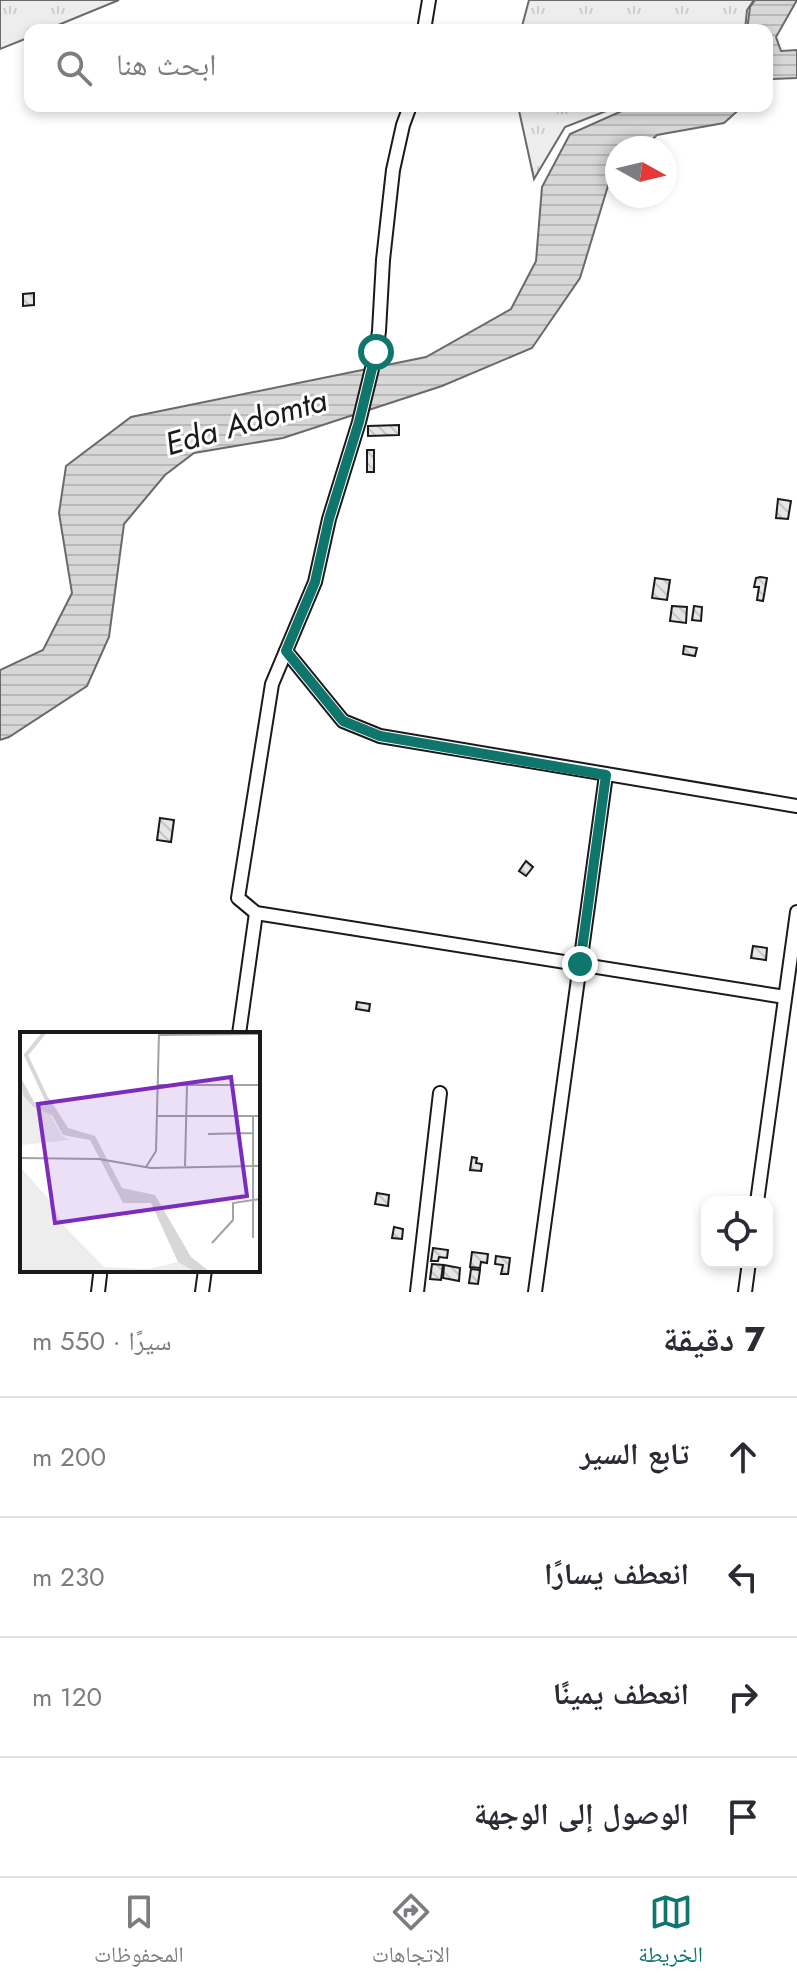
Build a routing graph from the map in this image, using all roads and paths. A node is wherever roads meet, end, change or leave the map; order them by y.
1 (429, 0) edge
2 (425, 24) edge
3 (408, 112) edge
4 (286, 651) junction
5 (606, 775) junction
6 (797, 806) edge
7 (797, 912) edge
8 (256, 913) junction
9 (580, 964) junction
10 (785, 997) junction
11 (239, 1032) edge
12 (440, 1093) dead end
13 (758, 1196) edge
14 (748, 1268) edge
15 (205, 1272) edge
16 (100, 1275) dead end
17 (98, 1292) edge
18 (202, 1292) edge
19 (417, 1292) edge
20 (535, 1292) edge
21 (745, 1292) edge

1 - 2 street
3 - 4 street
4 - 5 street
4 - 8 street
5 - 6 street
5 - 9 street
7 - 10 street
8 - 9 street
8 - 11 street
9 - 10 street
9 - 20 street
10 - 13 street
12 - 19 street
14 - 21 street
15 - 18 street
16 - 17 street

